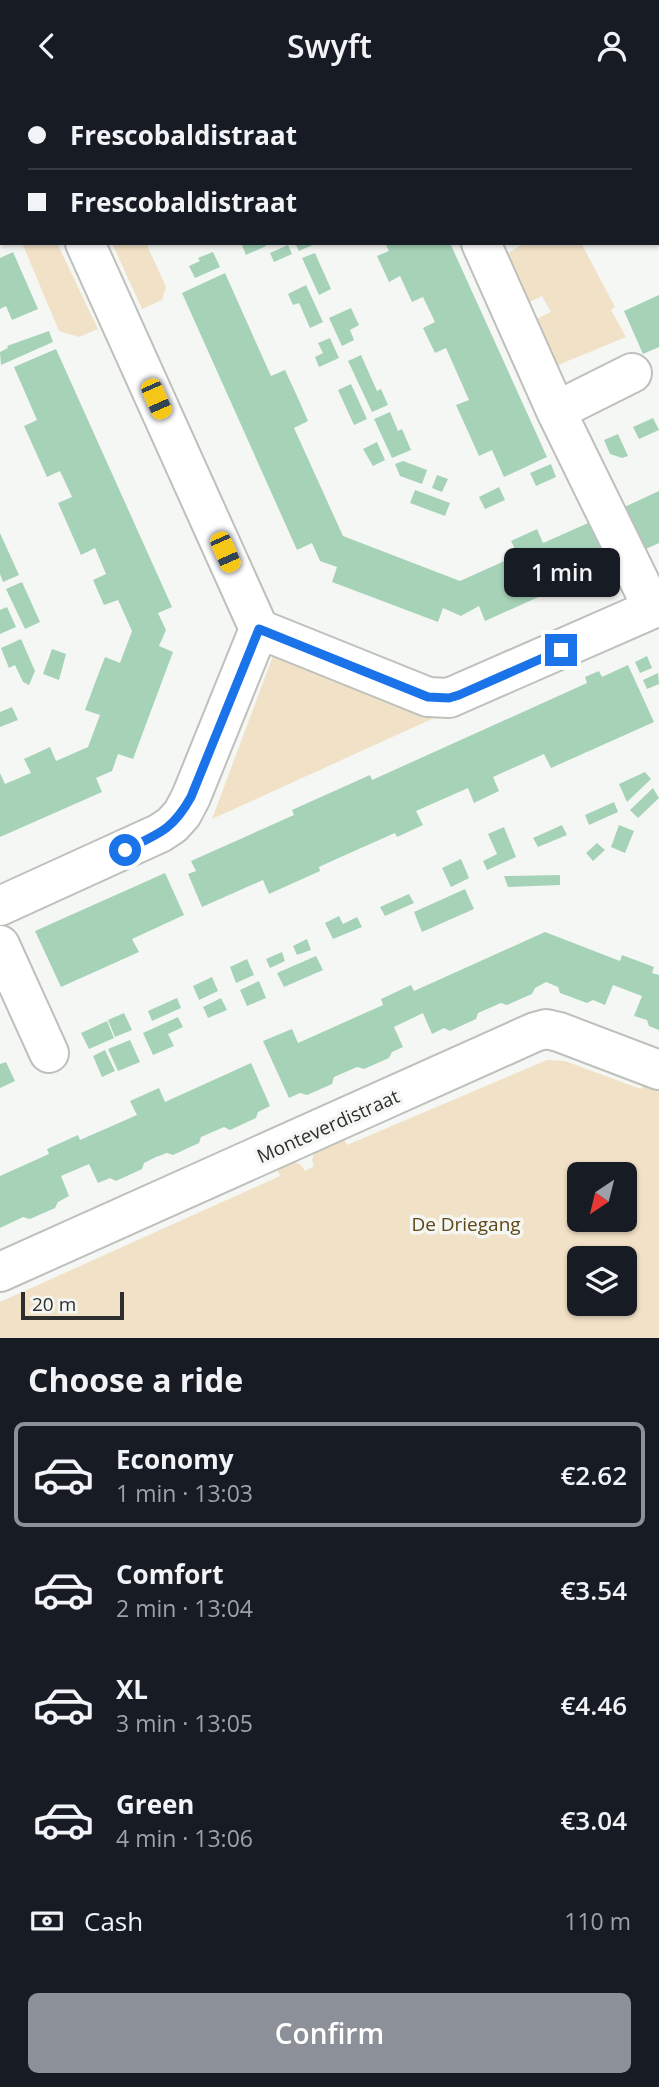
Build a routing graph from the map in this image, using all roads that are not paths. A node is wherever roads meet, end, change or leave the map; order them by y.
1 (86, 245) edge
2 (482, 245) edge
3 (632, 373) dead end
4 (556, 411) junction
5 (656, 607) edge
6 (259, 629) junction
7 (0, 906) edge
8 (0, 945) edge
9 (49, 1053) dead end
10 (659, 1070) edge
11 (0, 1272) edge

1 - 6 street
2 - 4 street
3 - 4 street
4 - 5 street
5 - 6 street
6 - 7 street
8 - 9 street
10 - 11 street, Monteverdistraat

